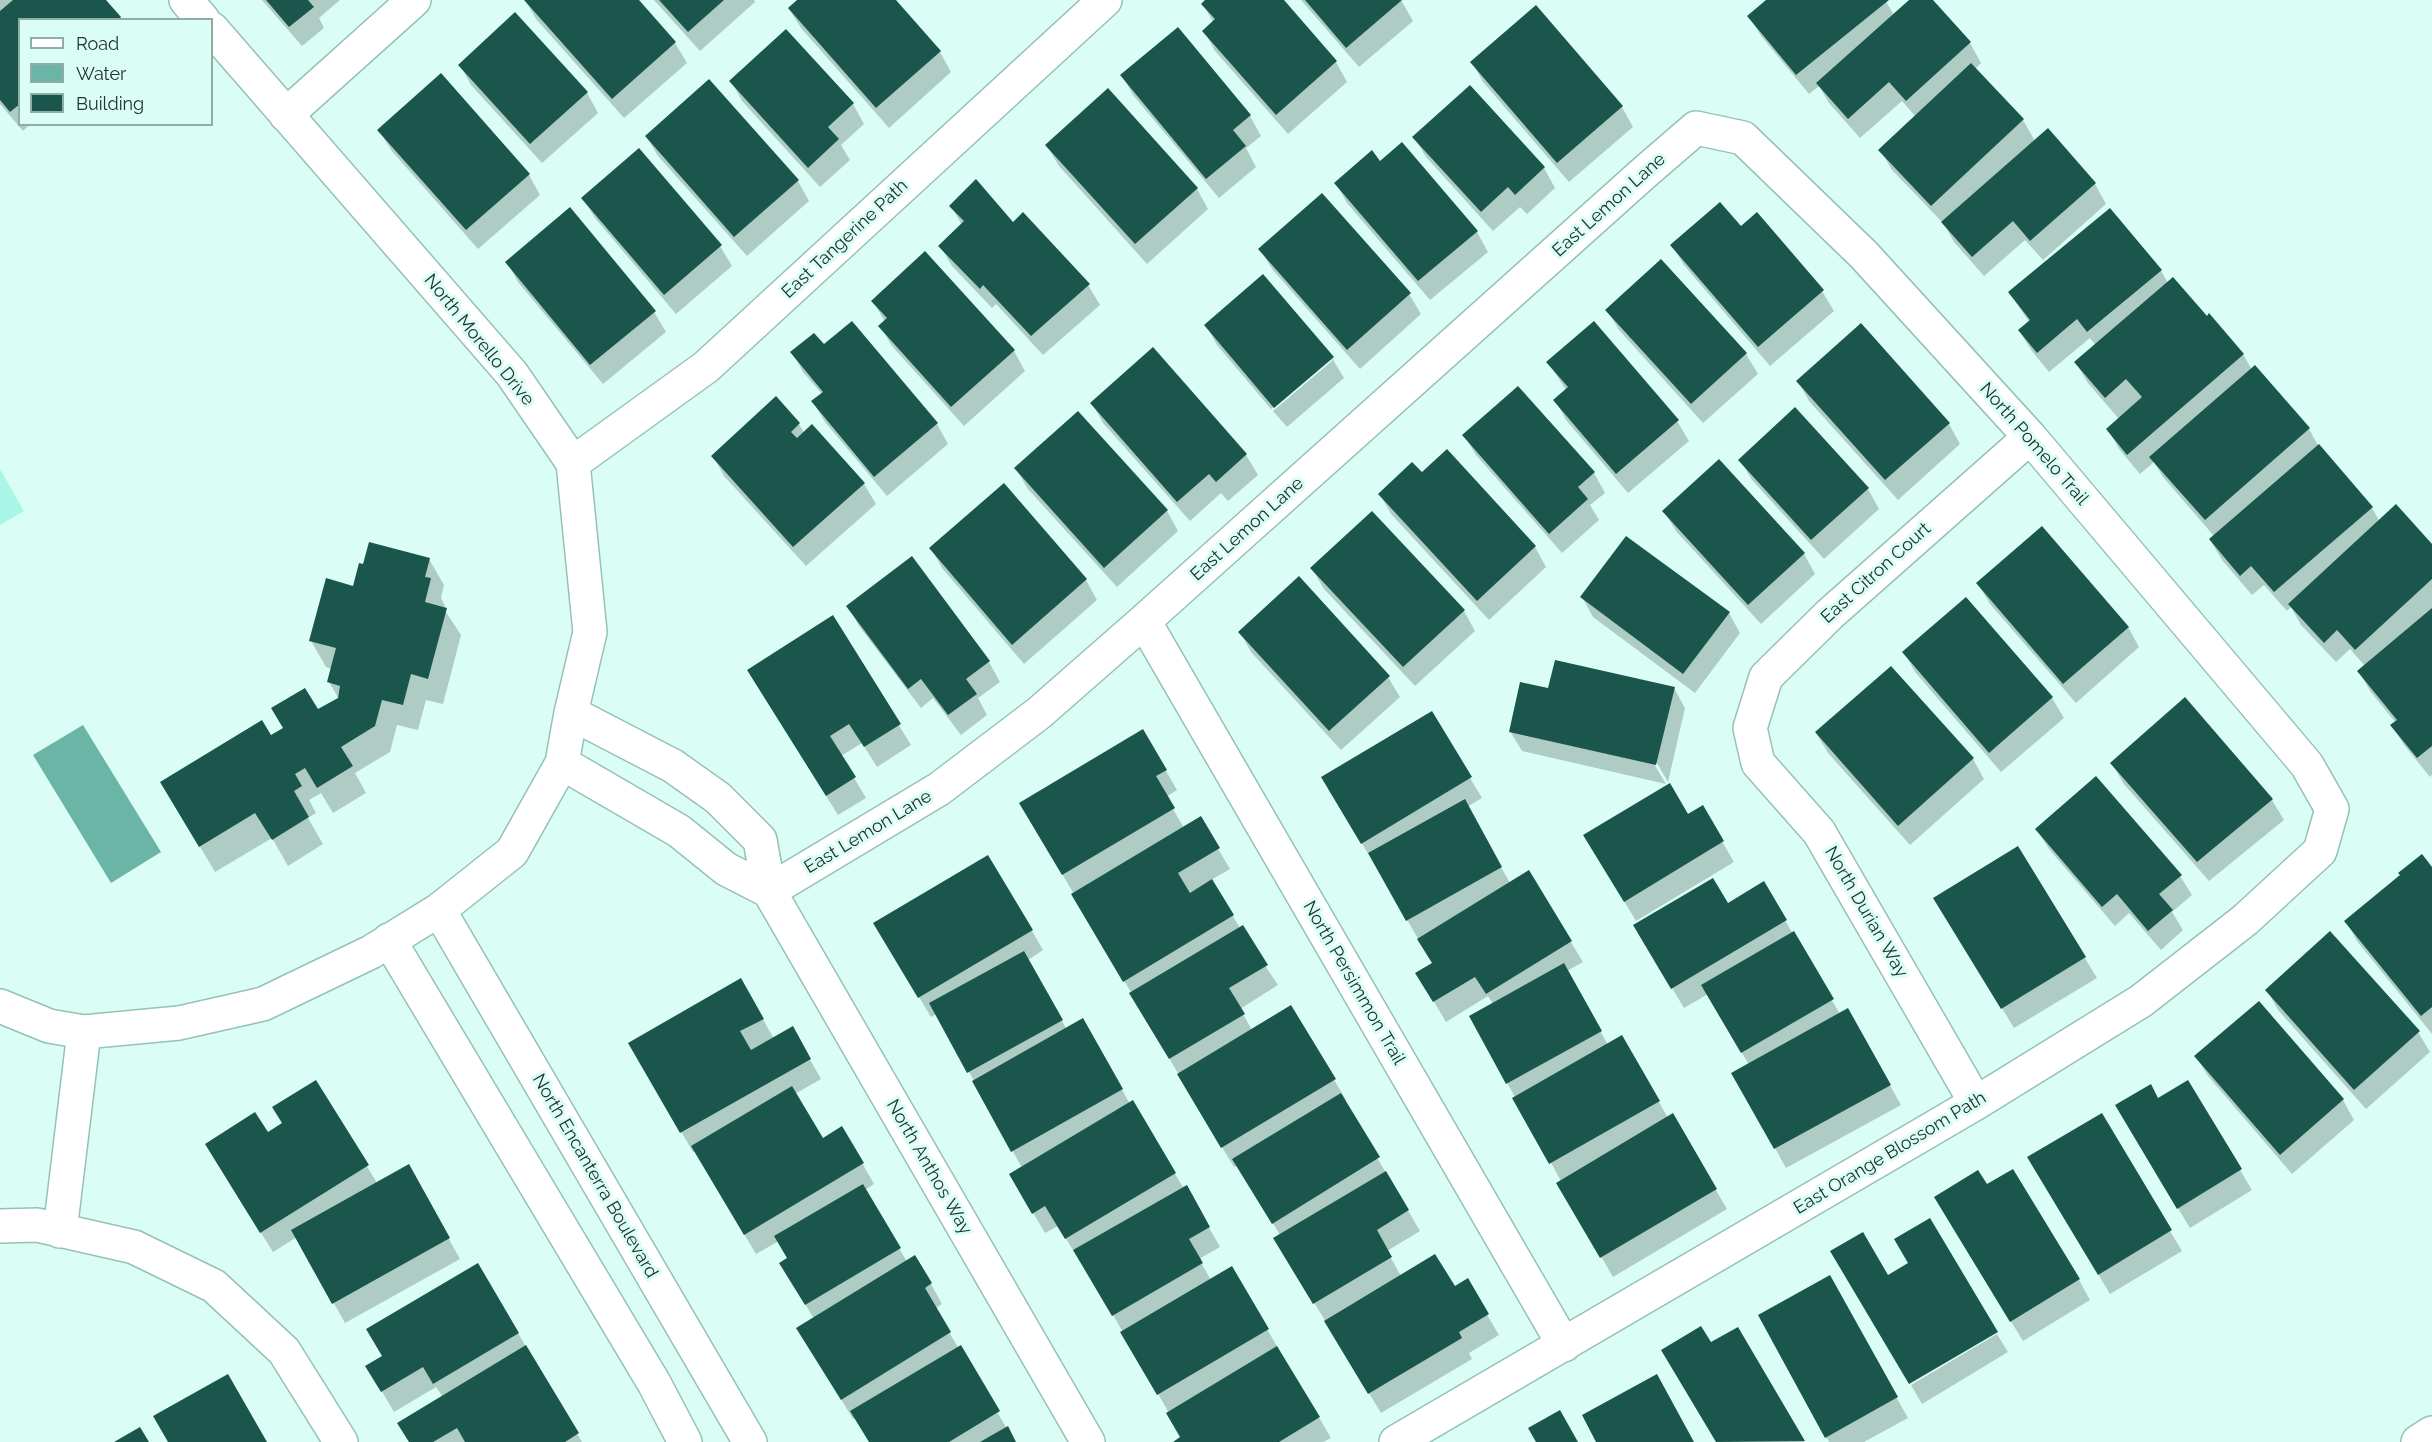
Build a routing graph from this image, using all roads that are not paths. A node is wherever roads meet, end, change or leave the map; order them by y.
1 (186, 0) edge
2 (414, 0) edge
3 (1105, 0) edge
4 (201, 18) edge
5 (213, 30) edge
6 (286, 115) junction
7 (1696, 128) joint
8 (2030, 437) junction
9 (573, 463) junction
10 (1144, 621) junction
11 (571, 713) junction
12 (1750, 728) joint
13 (562, 763) junction
14 (2332, 808) joint
15 (770, 891) junction
16 (439, 910) junction
17 (380, 946) junction
18 (0, 1006) edge
19 (84, 1032) junction
20 (1976, 1102) junction
21 (0, 1226) edge
22 (60, 1231) junction
23 (1564, 1345) junction
24 (2432, 1433) edge
25 (341, 1442) edge
26 (685, 1442) edge
27 (750, 1442) edge
28 (1088, 1442) edge
29 (1396, 1442) edge
30 (2418, 1442) edge

1 - 4 street
2 - 6 street
3 - 9 street, East Tangerine Path
5 - 6 street, North Morello Drive
6 - 9 street, North Morello Drive
7 - 8 street, North Pomelo Trail
7 - 10 street, East Lemon Lane
8 - 12 street, East Citron Court
8 - 14 street, North Pomelo Trail
9 - 11 street, North Morello Drive
10 - 15 street, East Lemon Lane
10 - 23 street, North Persimmon Trail
11 - 13 street, North Morello Drive
11 - 15 street, North Anthos Way
12 - 20 street, North Durian Way
13 - 15 street
13 - 16 street, North Morello Drive
14 - 20 street, East Orange Blossom Path
15 - 28 street, North Anthos Way
16 - 17 street, North Morello Drive
16 - 27 street, North Encanterra Boulevard
17 - 19 street, North Morello Drive
17 - 26 street
18 - 19 street, North Morello Drive
19 - 22 street
20 - 23 street, East Orange Blossom Path
21 - 22 street
22 - 25 street
23 - 29 street, East Orange Blossom Path
24 - 30 street

